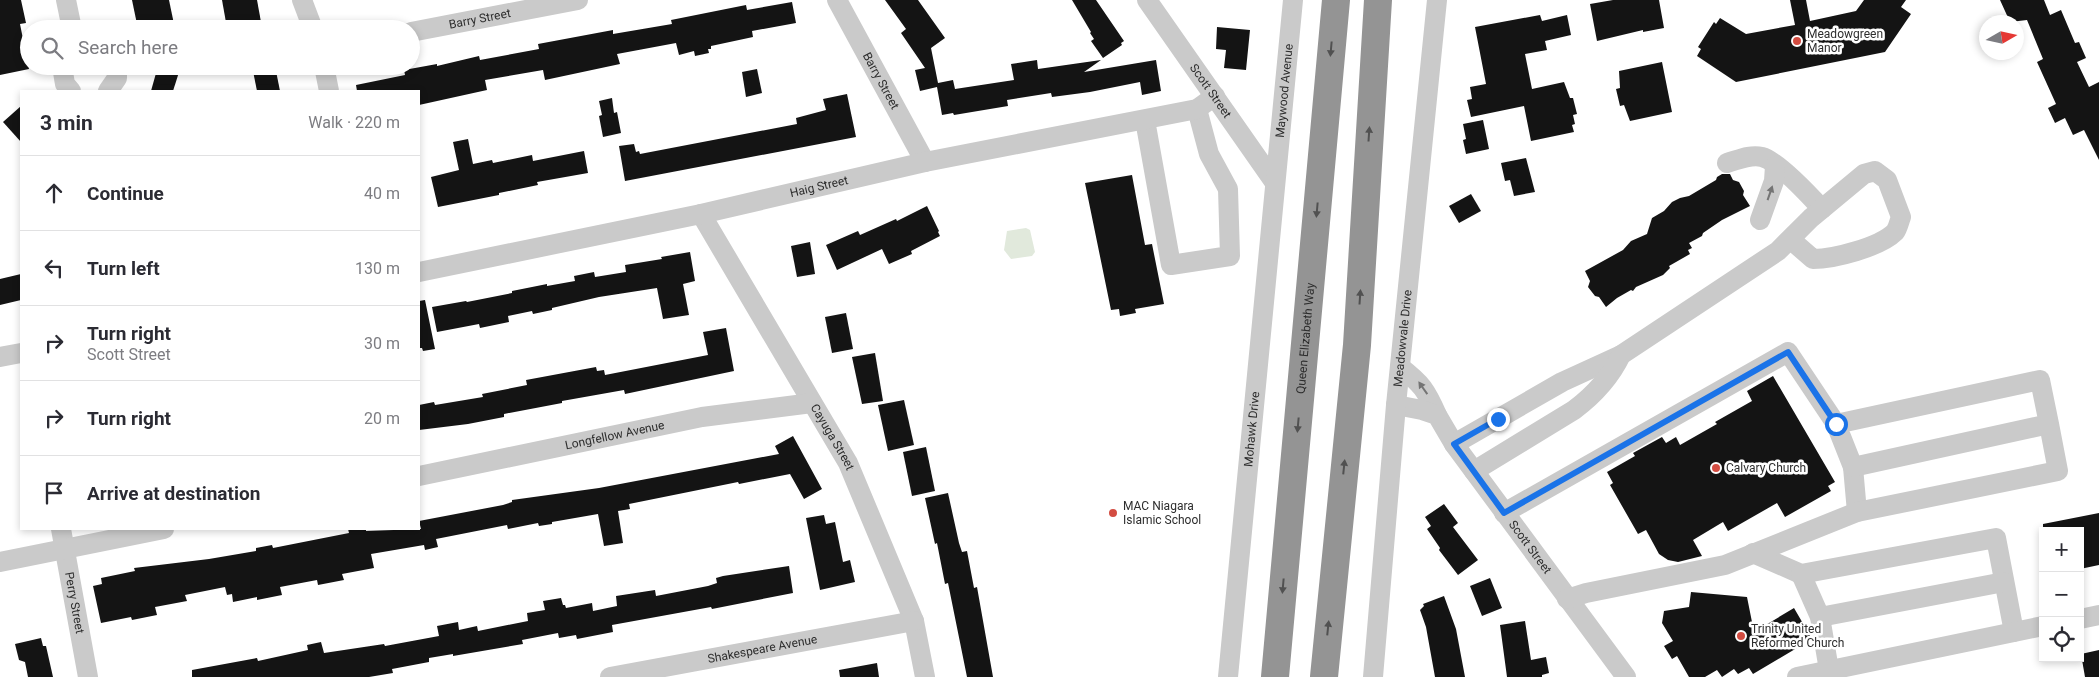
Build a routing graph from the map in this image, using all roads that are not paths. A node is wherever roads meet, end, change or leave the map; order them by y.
1 (66, 0) edge
2 (302, 0) edge
3 (578, 0) edge
4 (837, 0) edge
5 (1147, 0) edge
6 (1293, 0) edge
7 (1336, 0) edge
8 (1378, 0) edge
9 (1437, 0) edge
10 (70, 20) edge
11 (310, 20) edge
12 (420, 30) edge
13 (64, 75) edge
14 (117, 75) edge
15 (326, 75) edge
16 (70, 90) edge
17 (109, 90) edge
18 (329, 90) edge
19 (1215, 96) junction
20 (1197, 109) junction
21 (1145, 120) junction
22 (925, 162) junction
23 (1727, 163) dead end
24 (1775, 166) junction
25 (1275, 183) junction
26 (1822, 209) junction
27 (701, 214) junction
28 (1760, 220) dead end
29 (1790, 239) junction
30 (420, 272) edge
31 (20, 353) edge
32 (1621, 355) junction
33 (0, 357) edge
34 (1400, 367) junction
35 (812, 403) junction
36 (1396, 405) junction
37 (1437, 415) junction
38 (1836, 424) junction
39 (2049, 424) junction
40 (1454, 444) junction
41 (1853, 467) junction
42 (1474, 471) junction
43 (420, 476) edge
44 (1857, 512) junction
45 (1504, 513) junction
46 (61, 530) edge
47 (159, 530) edge
48 (65, 550) junction
49 (1753, 553) junction
50 (0, 562) edge
51 (1801, 574) junction
52 (2004, 582) junction
53 (1567, 599) junction
54 (2099, 615) edge
55 (1820, 617) junction
56 (2084, 618) edge
57 (914, 621) junction
58 (2039, 627) edge
59 (2014, 632) junction
60 (1829, 670) junction
61 (88, 677) edge
62 (610, 677) edge
63 (925, 677) edge
64 (1228, 677) edge
65 (1275, 677) edge
66 (1324, 677) edge
67 (1373, 677) edge
68 (1626, 677) edge
69 (1797, 677) edge

1 - 10 street
2 - 11 street
3 - 12 street, Barry Street
4 - 22 street, Barry Street
5 - 19 street, Scott Street
6 - 25 street, Maywood Avenue
7 -> 65 highway, Queen Elizabeth Way
66 -> 8 highway
9 - 34 street, Meadowvale Drive
13 - 16 street
14 - 17 street
15 - 18 street
19 - 20 street, Haig Street
19 - 25 street, Scott Street
20 - 21 street, Haig Street
20 - 21 street
21 - 22 street, Haig Street
22 - 27 street, Haig Street
23 - 24 street
24 - 26 street
28 -> 24 street
25 - 64 street, Mohawk Drive
26 - 29 street
26 - 29 street
27 - 30 street, Haig Street
27 - 35 street, Cayuga Street
29 - 32 street
31 - 33 street
32 - 40 street
32 - 42 street
34 - 36 street, Meadowvale Drive
37 -> 34 street, Scott Street
35 - 43 street, Longfellow Avenue
35 - 57 street, Cayuga Street
36 - 37 street
36 - 67 street, Meadowvale Drive
37 - 40 street, Scott Street
38 - 39 street
38 - 41 street
38 - 45 street
39 - 41 street
39 - 44 street
40 - 42 street, Scott Street
41 - 44 street
42 - 45 street, Scott Street
44 - 49 street
45 - 53 street, Scott Street
46 - 48 street, Perry Street
47 - 48 street
48 - 50 street
48 - 61 street, Perry Street
49 - 51 street
49 - 53 street
51 - 52 street
51 - 55 street
52 - 55 street
52 - 59 street
53 - 68 street, Scott Street
54 - 56 street
55 - 60 street
57 - 62 street, Shakespeare Avenue
57 - 63 street, Cayuga Street
58 - 59 street
59 - 60 street
60 - 69 street

